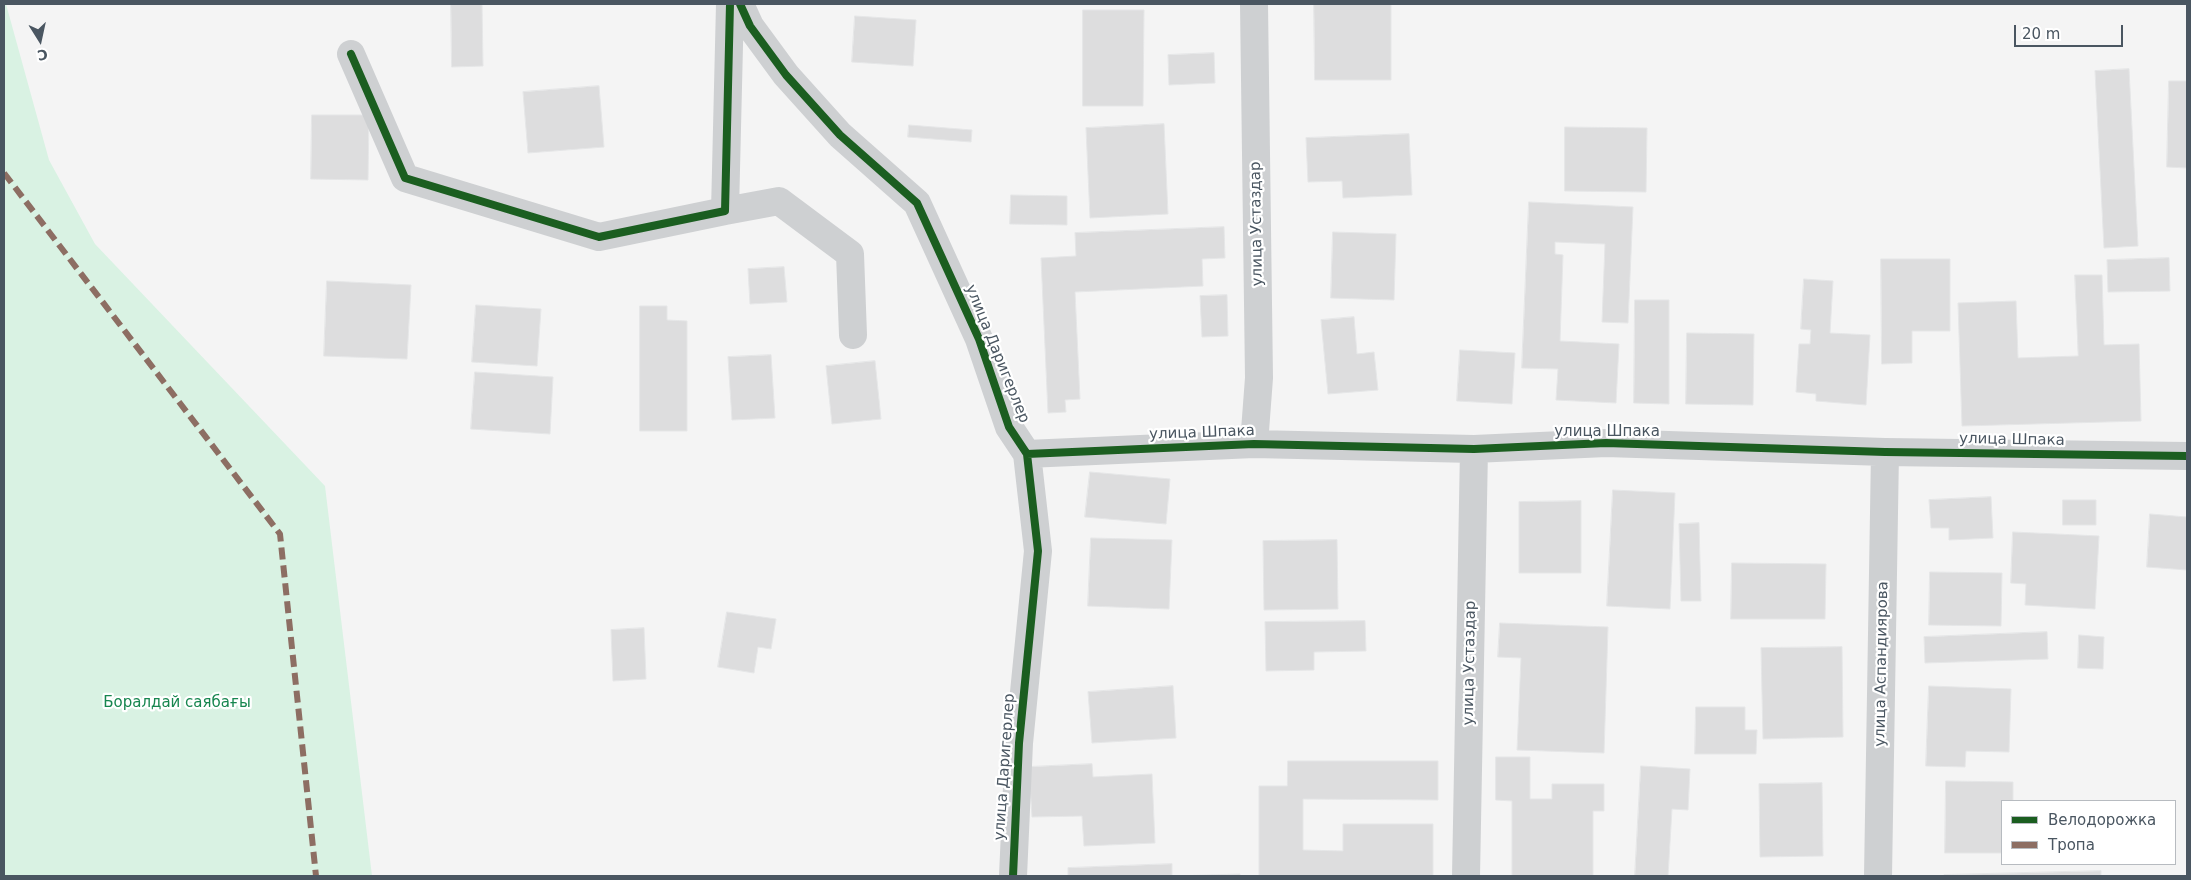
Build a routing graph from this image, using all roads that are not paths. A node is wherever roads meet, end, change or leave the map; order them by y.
1 (730, 4) edge
2 (740, 4) edge
3 (1254, 4) edge
4 (351, 54) dead end
5 (725, 211) junction
6 (853, 335) dead end
7 (1254, 444) junction
8 (1474, 449) junction
9 (1886, 452) junction
10 (1027, 454) junction
11 (2187, 456) edge
12 (1013, 876) edge
13 (1466, 876) edge
14 (1878, 876) edge

1 - 5 street
2 - 10 street, улица Даригерлер
3 - 7 street, улица Устаздар
4 - 5 street
5 - 6 street
7 - 8 street, улица Шпака
7 - 10 street, улица Шпака
8 - 9 street, улица Шпака
8 - 13 street, улица Устаздар
9 - 11 street, улица Шпака
9 - 14 street, улица Аспандиярова
10 - 12 street, улица Даригерлер

